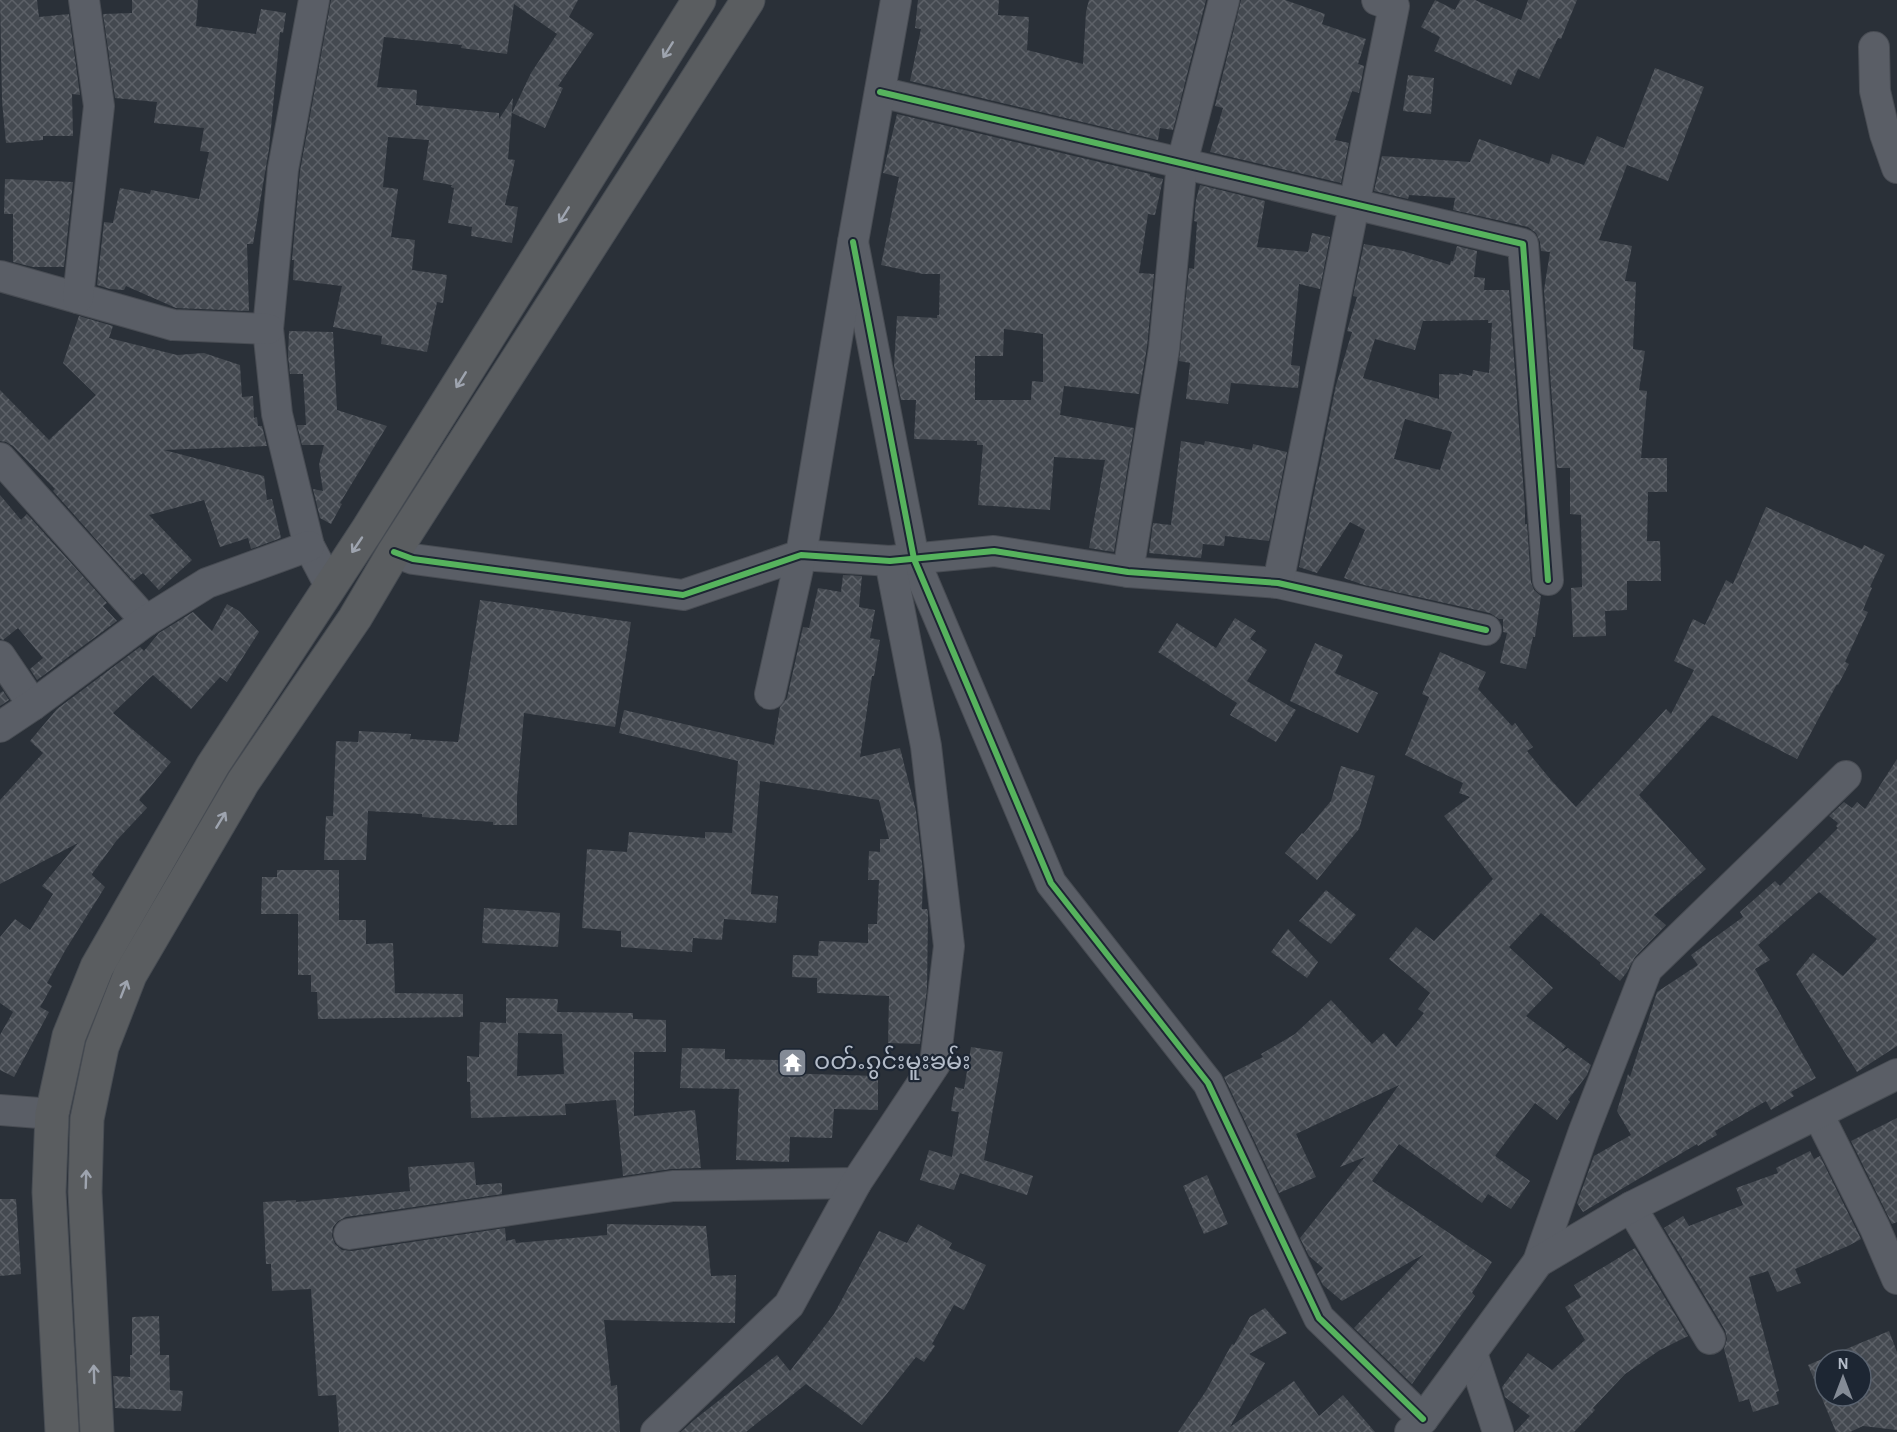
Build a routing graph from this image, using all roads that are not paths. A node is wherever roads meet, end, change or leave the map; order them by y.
1 (84, 0) edge
2 (314, 0) edge
3 (699, 0) edge
4 (748, 0) edge
5 (896, 0) edge
6 (1224, 0) edge
7 (1377, 0) edge
8 (1874, 47) dead end
9 (880, 92) junction
10 (1182, 163) junction
11 (1897, 168) edge
12 (1354, 204) junction
13 (853, 242) junction
14 (0, 276) edge
15 (78, 298) junction
16 (268, 329) junction
17 (0, 458) edge
18 (309, 546) junction
19 (394, 552) junction
20 (801, 555) junction
21 (902, 560) junction
22 (1128, 572) junction
23 (1548, 580) dead end
24 (1278, 583) junction
25 (330, 586) junction
26 (146, 621) junction
27 (1486, 630) dead end
28 (0, 656) edge
29 (770, 694) dead end
30 (33, 705) junction
31 (0, 727) edge
32 (1846, 776) dead end
33 (1897, 1074) edge
34 (0, 1110) edge
35 (1818, 1113) junction
36 (52, 1114) junction
37 (856, 1184) junction
38 (1631, 1207) junction
39 (349, 1234) dead end
40 (1538, 1262) junction
41 (1897, 1279) edge
42 (1710, 1339) dead end
43 (1472, 1353) junction
44 (1416, 1426) edge
45 (62, 1432) edge
46 (97, 1432) edge
47 (656, 1432) edge
48 (1498, 1432) edge

1 - 15 street
2 - 16 street
3 -> 25 highway
4 - 19 highway
5 - 9 street
6 - 10 street
7 - 12 street
8 - 11 street
9 - 10 street
9 - 13 street
10 - 12 street
10 - 22 street
12 - 23 street
12 - 24 street
13 - 20 street
13 - 21 street
14 - 15 street
15 - 16 street
16 - 18 street
17 - 26 street
18 - 25 street
18 - 26 street
19 - 20 street
46 -> 19 highway
20 - 21 street
20 - 29 street
21 - 22 street
21 - 37 street
21 - 44 street
22 - 24 street
24 - 27 street
25 - 36 highway
26 - 30 street
28 - 30 street
30 - 31 street
32 - 40 street
33 - 35 street
34 - 36 street
35 - 38 street
35 - 41 street
36 - 45 highway
37 - 39 street
37 - 47 street
38 - 40 street
38 - 42 street
40 - 43 street
43 - 44 street
43 - 48 street

